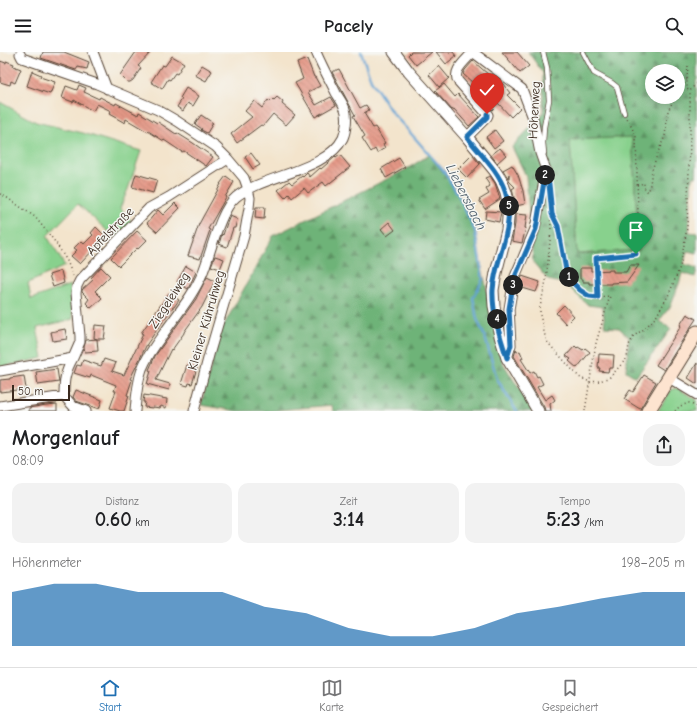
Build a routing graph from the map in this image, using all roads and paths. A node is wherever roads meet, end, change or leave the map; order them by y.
1 (93, 52) edge
2 (316, 52) edge
3 (394, 52) edge
4 (543, 52) edge
5 (583, 52) edge
6 (471, 53) edge
7 (20, 54) dead end
8 (688, 66) dead end
9 (687, 79) junction
10 (697, 82) edge
11 (685, 83) edge
12 (107, 89) junction
13 (690, 90) junction
14 (671, 104) edge
15 (624, 113) joint
16 (467, 137) junction
17 (228, 159) junction
18 (546, 170) junction
19 (637, 185) junction
20 (248, 189) junction
21 (550, 192) dead end
22 (0, 194) edge
23 (552, 214) junction
24 (77, 286) junction
25 (598, 297) junction
26 (697, 332) edge
27 (73, 358) junction
28 (507, 358) junction
29 (0, 371) edge
30 (669, 378) junction
31 (590, 382) junction
32 (697, 395) edge
33 (64, 396) junction
34 (199, 396) junction
35 (0, 406) edge
36 (697, 407) edge
37 (86, 411) edge
38 (135, 411) edge
39 (194, 411) edge
40 (197, 411) edge
41 (538, 411) edge
42 (584, 411) edge
43 (648, 411) edge
44 (675, 411) edge

1 - 12 street
2 - 20 street, Ziegeleiweg
3 - 16 street
4 - 18 lane, Höhenweg
5 - 15 lane
6 - 16 street
6 - 18 street
7 - 12 street
8 - 9 path
9 - 11 path
9 - 13 path
10 - 13 path
12 - 17 street
13 - 31 path
14 - 19 path
15 - 19 path
16 - 28 street
17 - 20 street
17 - 24 street, Apfelstraße
18 - 28 street
19 - 25 path
20 - 34 street, Kleiner Kühruhweg
20 - 38 street, Ziegeleiweg
21 - 23 path
22 - 24 path
23 - 25 path
23 - 31 path
24 - 27 street
25 - 31 path
26 - 30 main road
27 - 29 street
27 - 33 street
28 - 41 street
30 - 32 street
30 - 43 main road
31 - 42 path
33 - 35 street
33 - 37 street
34 - 39 street, Kleiner Kühruhweg
34 - 40 street
36 - 44 path

